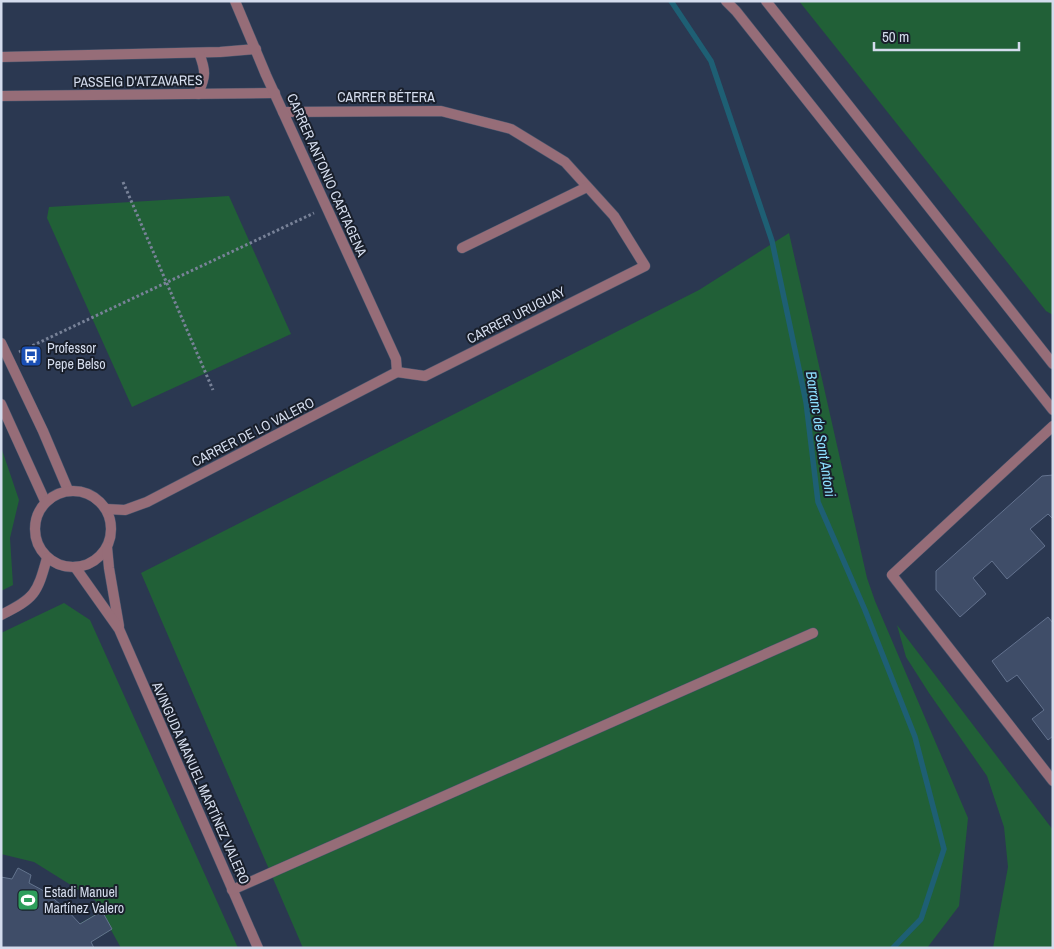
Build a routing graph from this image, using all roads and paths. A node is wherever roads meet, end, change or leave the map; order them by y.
1 (235, 1) edge
2 (726, 1) edge
3 (766, 1) edge
4 (256, 49) junction
5 (199, 52) junction
6 (1, 57) edge
7 (275, 93) junction
8 (198, 94) junction
9 (1, 96) edge
10 (283, 112) junction
11 (123, 182) dead end
12 (587, 187) junction
13 (326, 207) junction
14 (462, 248) dead end
15 (645, 266) joint
16 (166, 282) junction
17 (1, 343) edge
18 (8, 357) junction
19 (1052, 364) edge
20 (397, 372) junction
21 (213, 390) dead end
22 (1, 404) edge
23 (1053, 410) edge
24 (6, 426) edge
25 (1053, 426) edge
26 (68, 490) junction
27 (45, 501) junction
28 (106, 509) junction
29 (107, 547) junction
30 (47, 558) junction
31 (75, 568) junction
32 (1, 615) edge
33 (119, 629) junction
34 (813, 633) dead end
35 (1053, 782) edge
36 (232, 890) junction
37 (258, 948) edge

1 - 4 street, CARRER ANTONIO CARTAGENA
2 - 23 street
3 - 19 street
4 - 5 street, PASSEIG D'ATZAVARES
4 - 7 street, CARRER ANTONIO CARTAGENA
5 - 6 street, PASSEIG D'ATZAVARES
5 - 8 street
7 - 8 street, PASSEIG D'ATZAVARES
7 - 10 street, CARRER ANTONIO CARTAGENA
8 - 9 street, PASSEIG D'ATZAVARES
10 - 12 street, CARRER BÉTERA
10 - 13 street, CARRER ANTONIO CARTAGENA
11 - 16 path
12 - 14 street
12 - 15 street, CARRER BÉTERA
13 - 16 path
13 - 20 street, CARRER ANTONIO CARTAGENA
15 - 20 street, CARRER URUGUAY
16 - 18 path
16 - 21 path
17 - 18 street
18 - 26 street
20 - 28 street, CARRER DE LO VALERO
22 - 24 street
24 - 27 street
25 - 35 street
26 - 27 street
26 - 28 street
27 - 30 street
28 - 29 street
29 - 31 street
29 - 33 street, AVINGUDA MANUEL MARTÍNEZ VALERO
30 - 31 street
30 - 32 street
31 - 33 street, AVINGUDA MANUEL MARTÍNEZ VALERO
33 - 36 street, AVINGUDA MANUEL MARTÍNEZ VALERO
34 - 36 street
36 - 37 street, AVINGUDA MANUEL MARTÍNEZ VALERO

